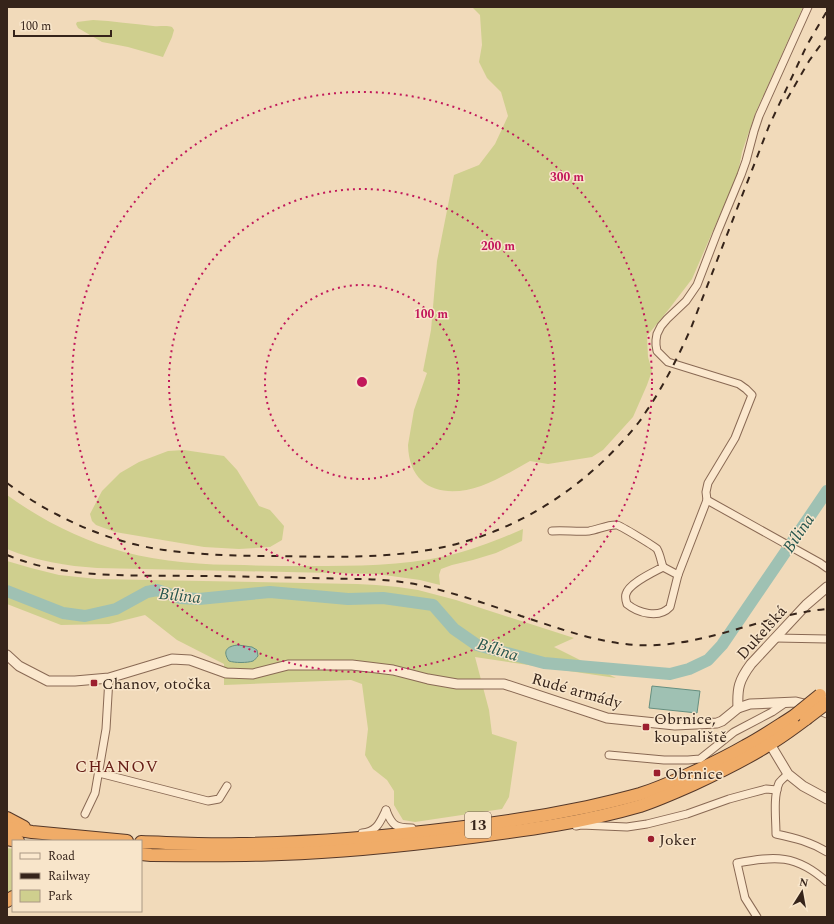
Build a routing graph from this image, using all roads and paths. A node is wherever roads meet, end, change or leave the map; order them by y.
1 (808, 7) edge
2 (707, 500) junction
3 (552, 531) dead end
4 (663, 567) junction
5 (827, 568) edge
6 (678, 575) junction
7 (827, 587) edge
8 (776, 638) junction
9 (827, 639) edge
10 (7, 655) edge
11 (109, 678) junction
12 (825, 696) edge
13 (786, 703) junction
14 (738, 708) junction
15 (827, 713) edge
16 (770, 744) junction
17 (609, 755) dead end
18 (99, 773) junction
19 (788, 774) junction
20 (227, 786) dead end
21 (777, 790) junction
22 (827, 800) edge
23 (85, 814) dead end
24 (7, 818) edge
25 (485, 825) junction
26 (7, 828) edge
27 (534, 828) junction
28 (32, 832) junction
29 (116, 840) edge
30 (142, 842) edge
31 (258, 844) junction
32 (827, 852) edge
33 (144, 855) edge
34 (827, 882) edge
35 (758, 917) edge

1 - 2 street
2 - 5 street
2 - 6 street
3 - 4 street
4 - 6 street
4 - 6 street
7 - 8 street, Dukelská
8 - 9 street
8 - 14 street, Dukelská
10 - 11 street, Rudé armády
11 - 14 street, Rudé armády
11 - 18 street
12 - 16 highway, 13, bridge
12 - 25 highway, 13, bridge
13 - 14 street
13 - 15 street
13 - 17 street
16 - 19 street
16 - 27 highway, 13
18 - 20 street
18 - 23 street
19 - 21 street
19 - 22 street
21 - 27 street
21 - 32 street
24 - 28 highway
25 - 31 highway, 13
25 - 31 street
26 - 28 highway
27 - 33 highway, 13
28 - 29 highway
30 - 31 highway, 13
34 - 35 street

